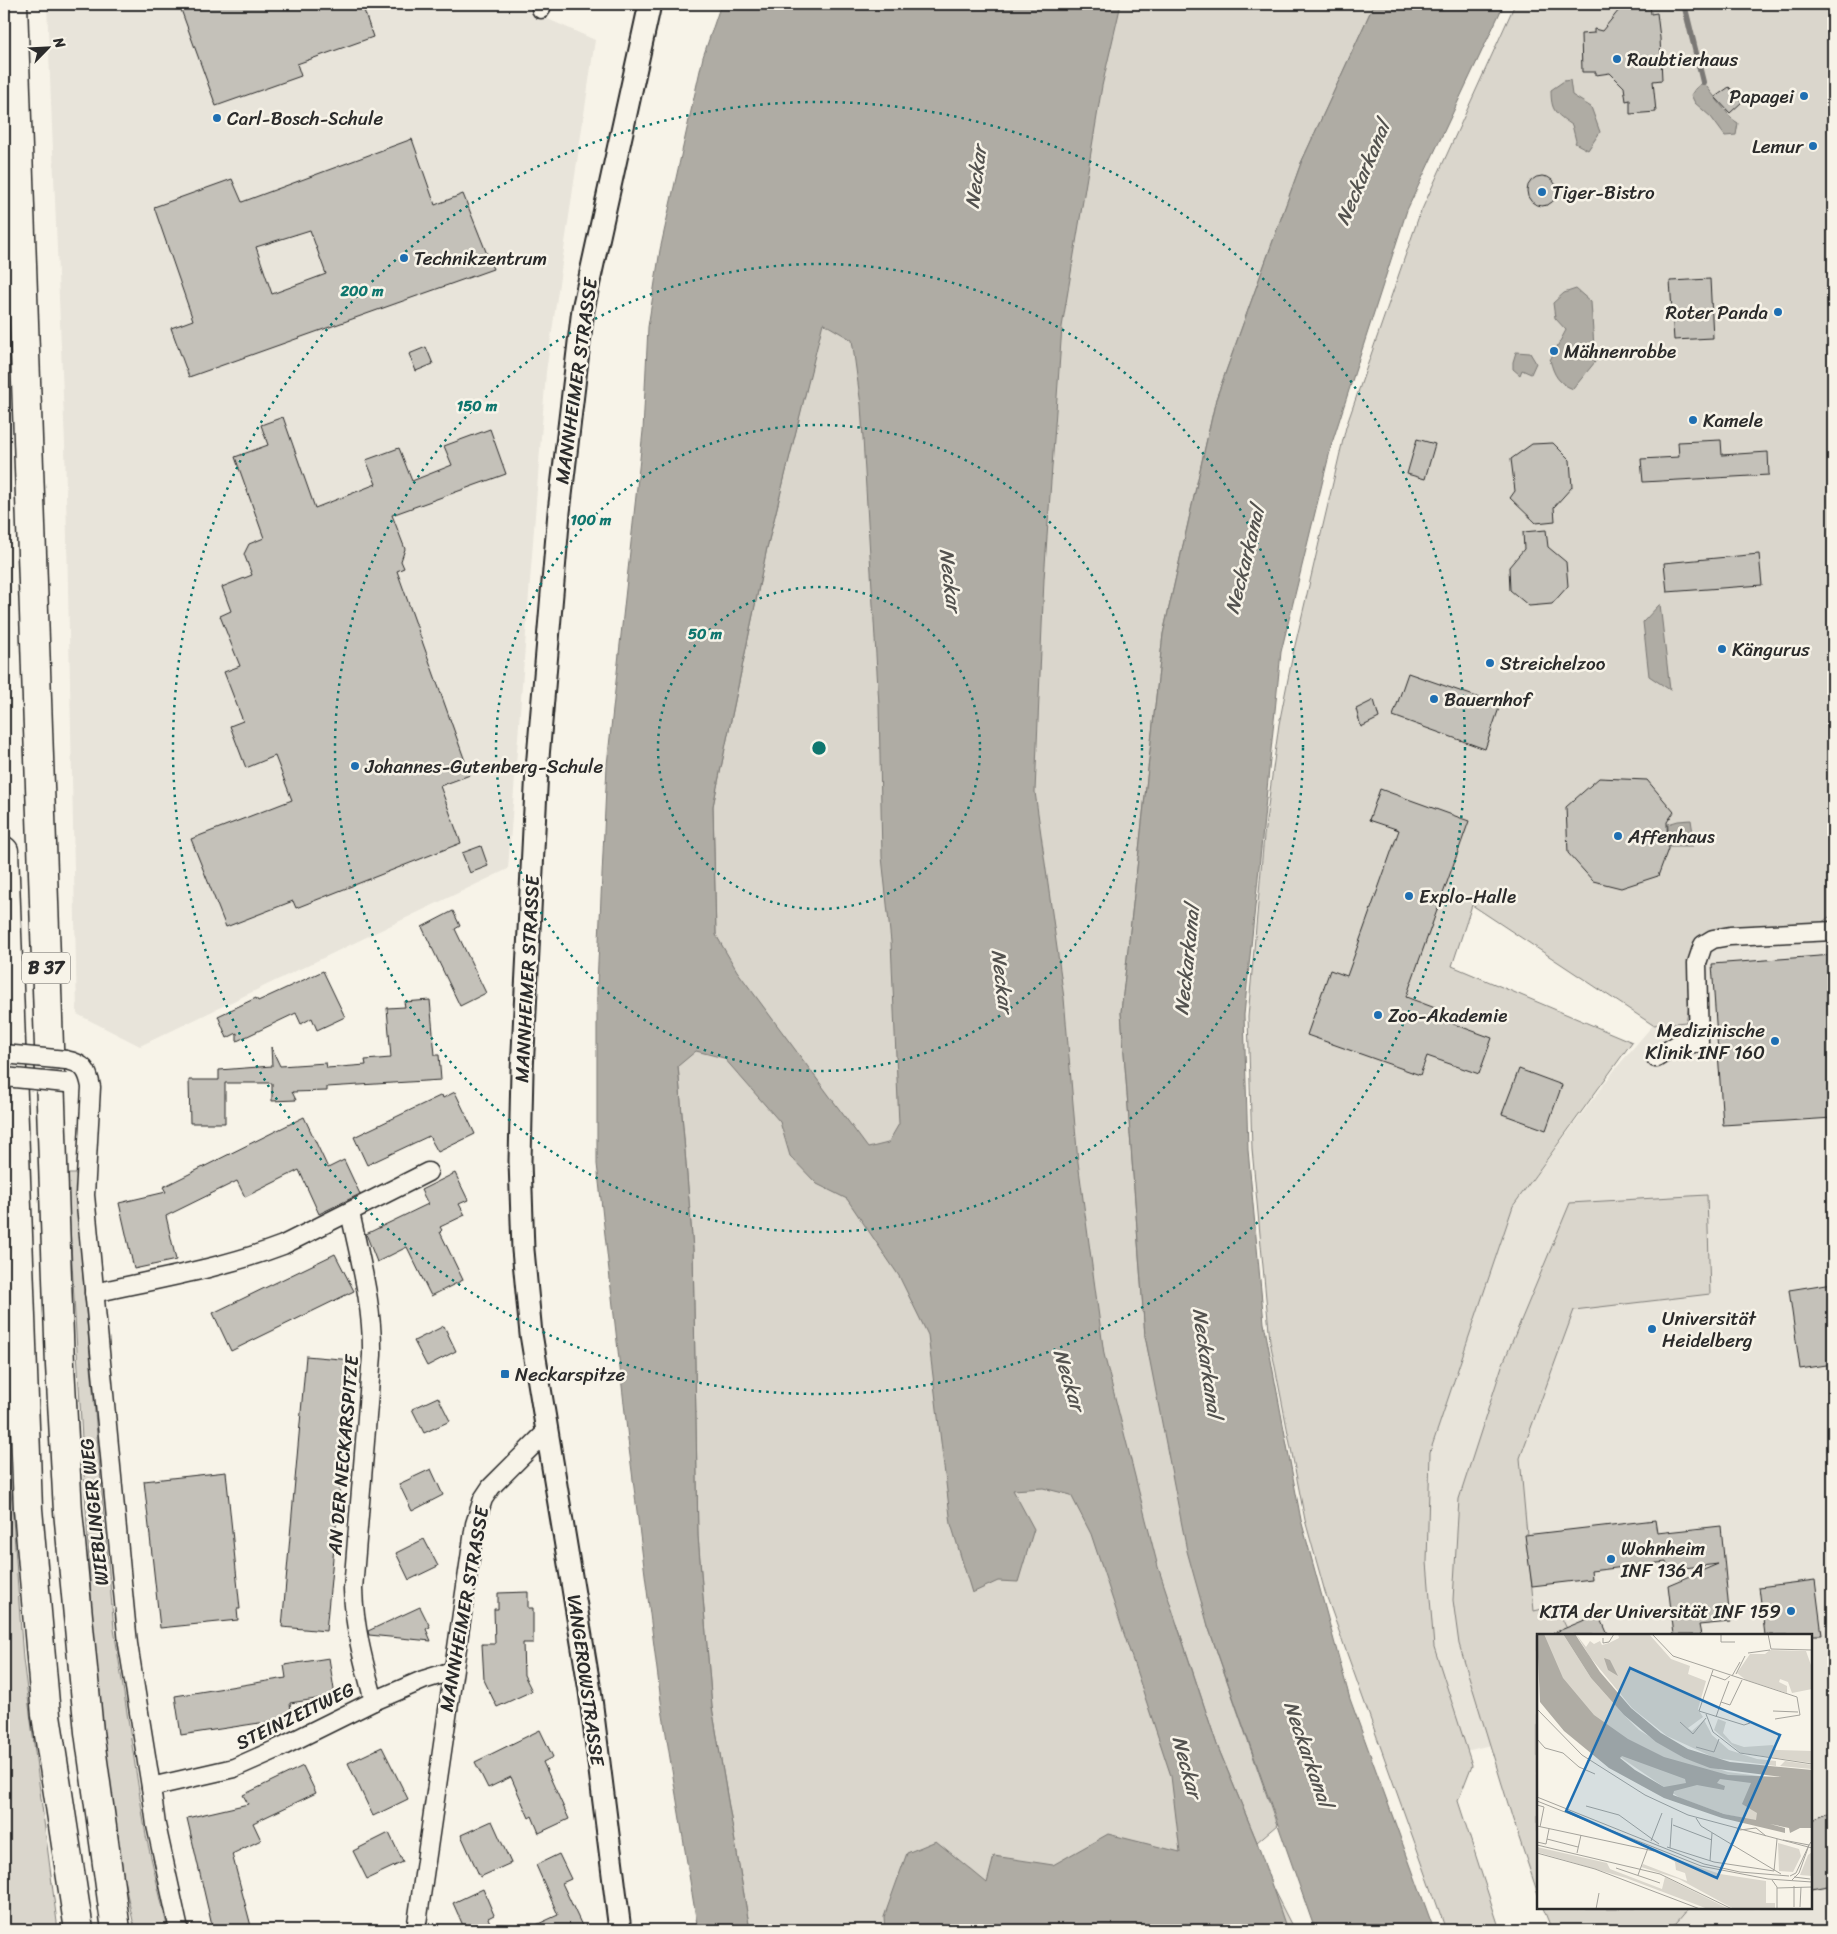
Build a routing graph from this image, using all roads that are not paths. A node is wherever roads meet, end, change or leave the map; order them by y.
1 (13, 4) edge
2 (650, 4) edge
3 (4, 851) edge
4 (1833, 930) edge
5 (4, 1054) edge
6 (1656, 1058) dead end
7 (4, 1077) edge
8 (91, 1087) junction
9 (428, 1172) dead end
10 (350, 1212) junction
11 (94, 1293) junction
12 (547, 1431) junction
13 (452, 1671) junction
14 (374, 1701) junction
15 (151, 1787) junction
16 (79, 1930) edge
17 (116, 1930) edge
18 (179, 1930) edge
19 (416, 1930) edge
20 (620, 1930) edge

1 - 17 highway, B 37
2 - 12 street, MANNHEIMER STRASSE
3 - 16 highway, B 37
4 - 6 street
5 - 8 street, WIEBLINGER WEG, bridge
7 - 8 street, bridge
8 - 11 street, WIEBLINGER WEG
9 - 10 street
10 - 11 street
10 - 14 street, AN DER NECKARSPITZE
11 - 15 street, WIEBLINGER WEG
12 - 13 street, MANNHEIMER STRASSE
12 - 20 street, VANGEROWSTRASSE
13 - 14 street, STEINZEITWEG
13 - 19 street, MANNHEIMER STRASSE
14 - 15 street, STEINZEITWEG
15 - 18 street, WIEBLINGER WEG

